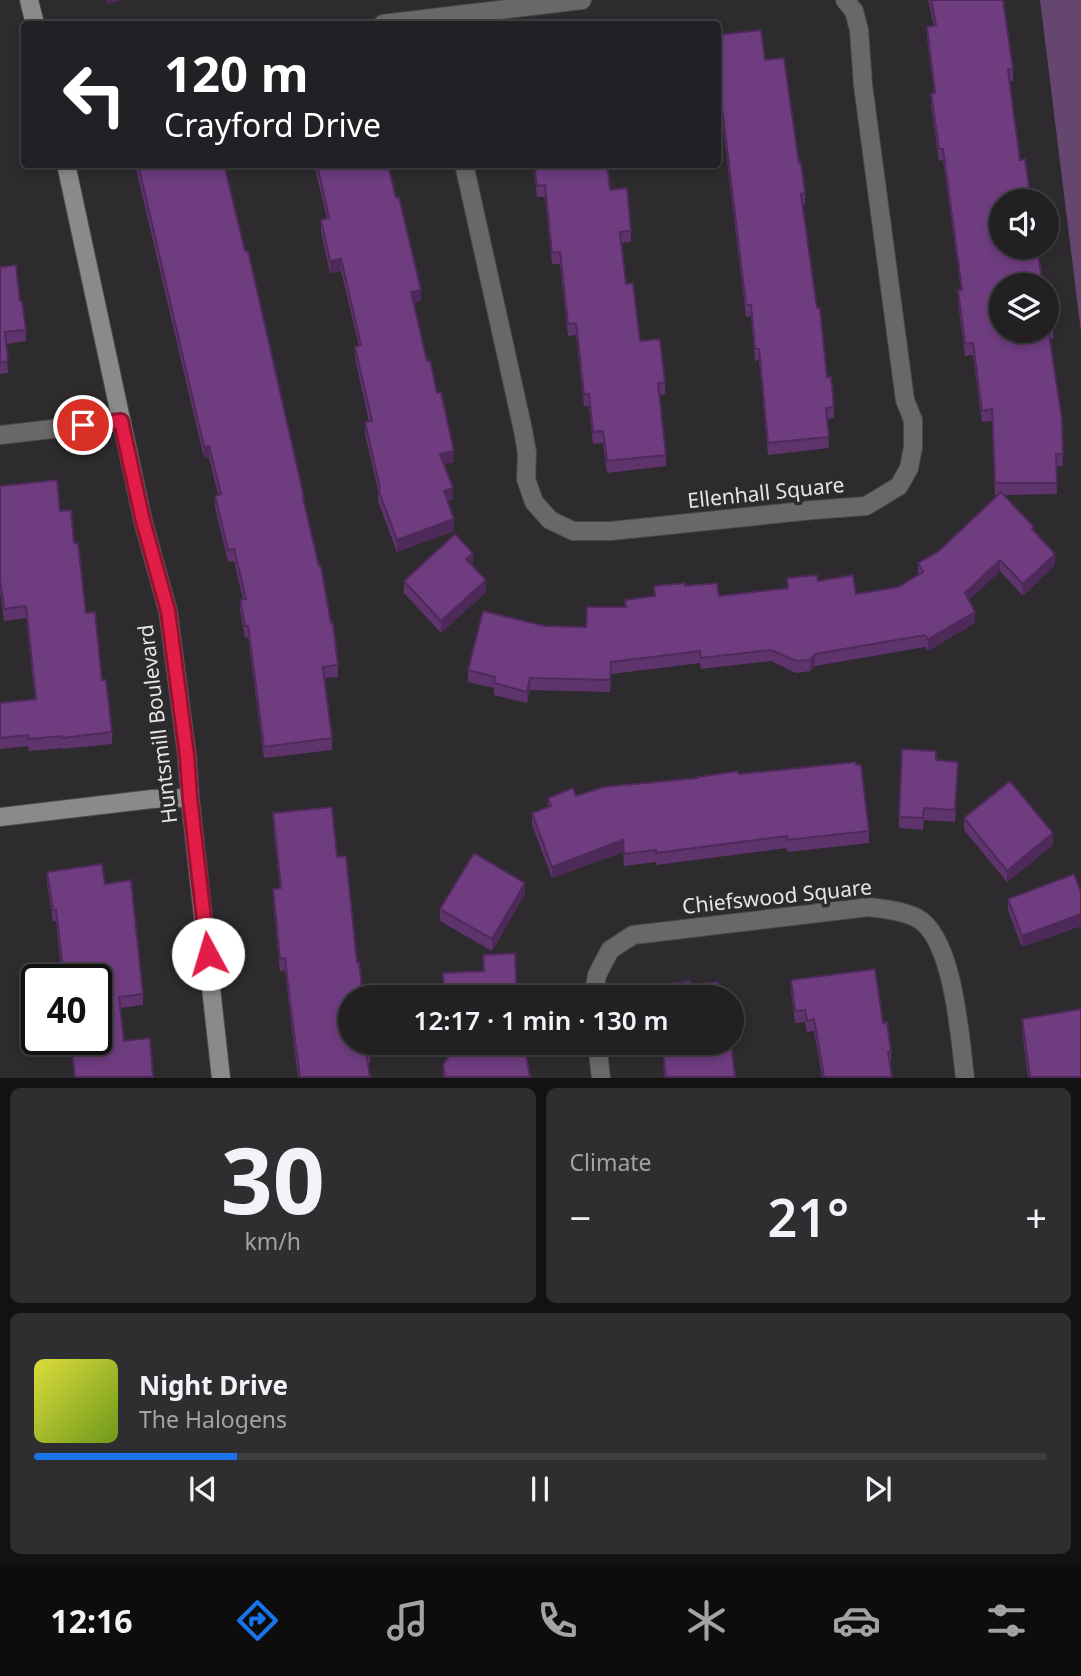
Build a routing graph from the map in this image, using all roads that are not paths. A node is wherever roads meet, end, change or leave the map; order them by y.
1 (29, 0) edge
2 (582, 0) edge
3 (845, 0) edge
4 (34, 21) edge
5 (439, 21) edge
6 (67, 168) edge
7 (465, 168) edge
8 (121, 421) junction
9 (0, 435) edge
10 (190, 798) junction
11 (0, 817) edge
12 (595, 985) edge
13 (598, 1055) edge
14 (221, 1077) edge
15 (601, 1077) edge
16 (965, 1077) edge

1 - 4 street
2 - 5 street
3 - 7 street, Ellenhall Square
6 - 8 street, Huntsmill Boulevard
8 - 9 street
8 - 10 street, Huntsmill Boulevard
10 - 11 street
10 - 14 street, Huntsmill Boulevard
12 - 16 street, Chiefswood Square
13 - 15 street

